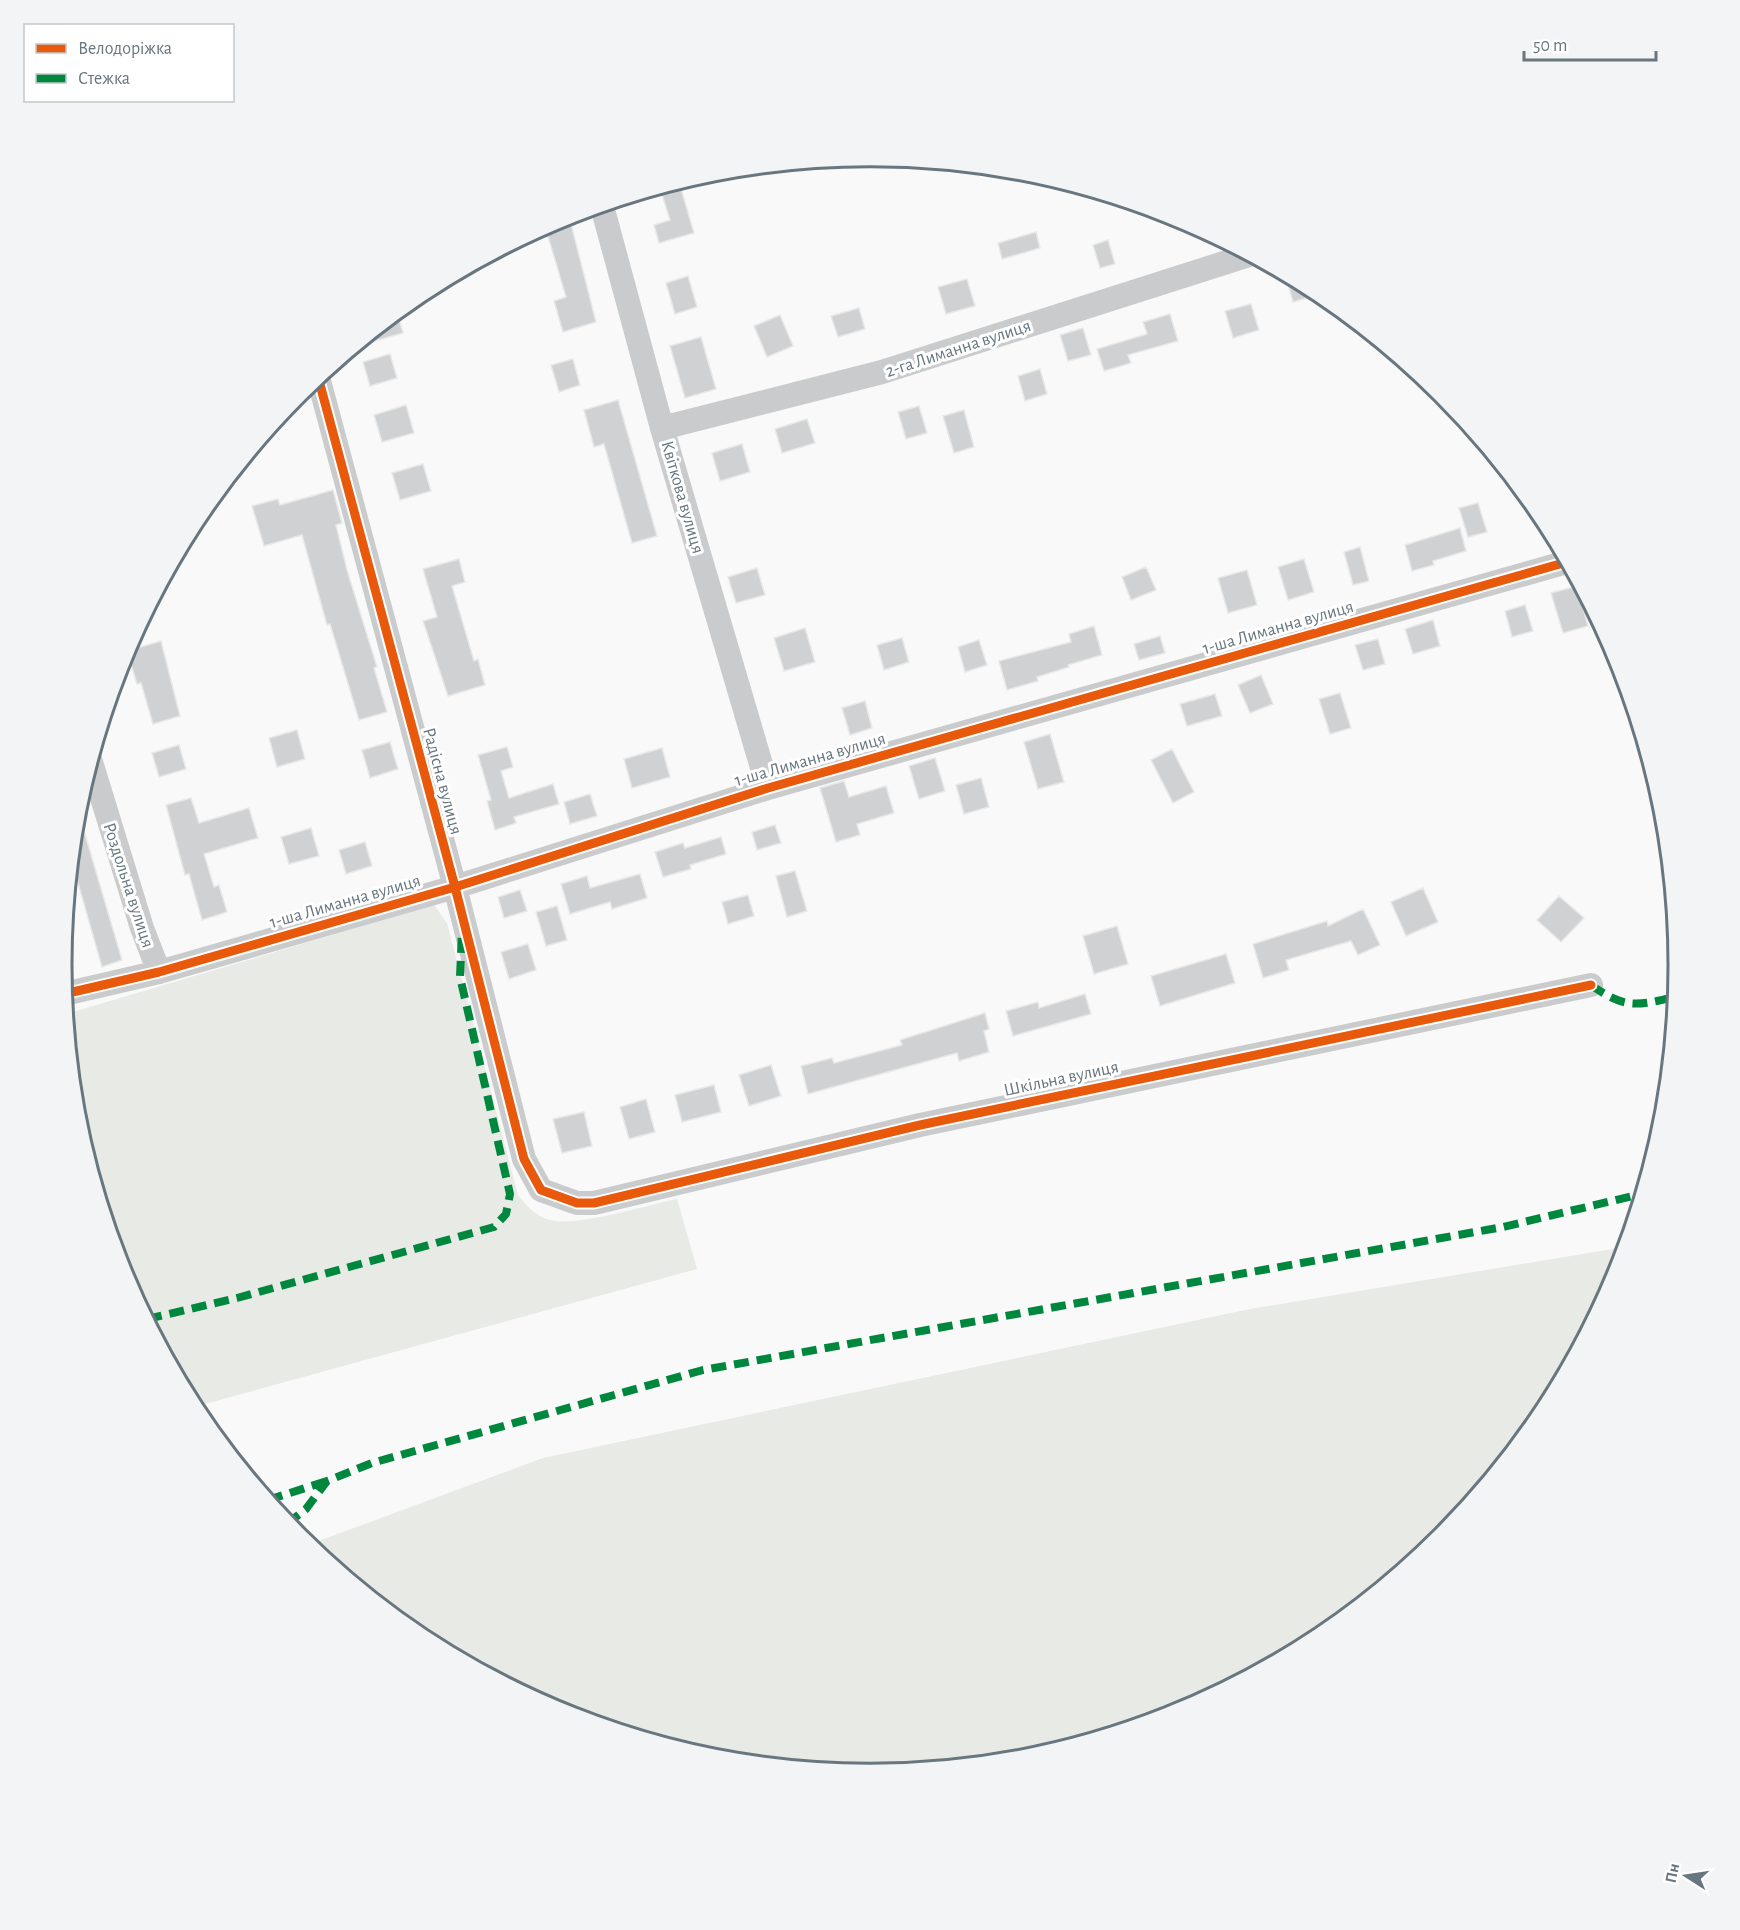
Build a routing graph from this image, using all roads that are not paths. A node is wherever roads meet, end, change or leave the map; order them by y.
1 (604, 213) edge
2 (1240, 258) edge
3 (321, 387) edge
4 (662, 428) junction
5 (1560, 564) edge
6 (95, 775) edge
7 (768, 788) junction
8 (455, 887) junction
9 (159, 972) junction
10 (1591, 985) dead end
11 (73, 992) edge
12 (541, 1190) joint

1 - 4 street, Квіткова вулиця
2 - 4 street, 2-га Лиманна вулиця
3 - 8 street, Радісна вулиця
4 - 7 street, Квіткова вулиця
5 - 7 street, 1-ша Лиманна вулиця
6 - 9 street, Роздольна вулиця
7 - 8 street, 1-ша Лиманна вулиця
8 - 9 street, 1-ша Лиманна вулиця
8 - 12 street, Радісна вулиця
9 - 11 street, 1-ша Лиманна вулиця
10 - 12 street, Шкільна вулиця

